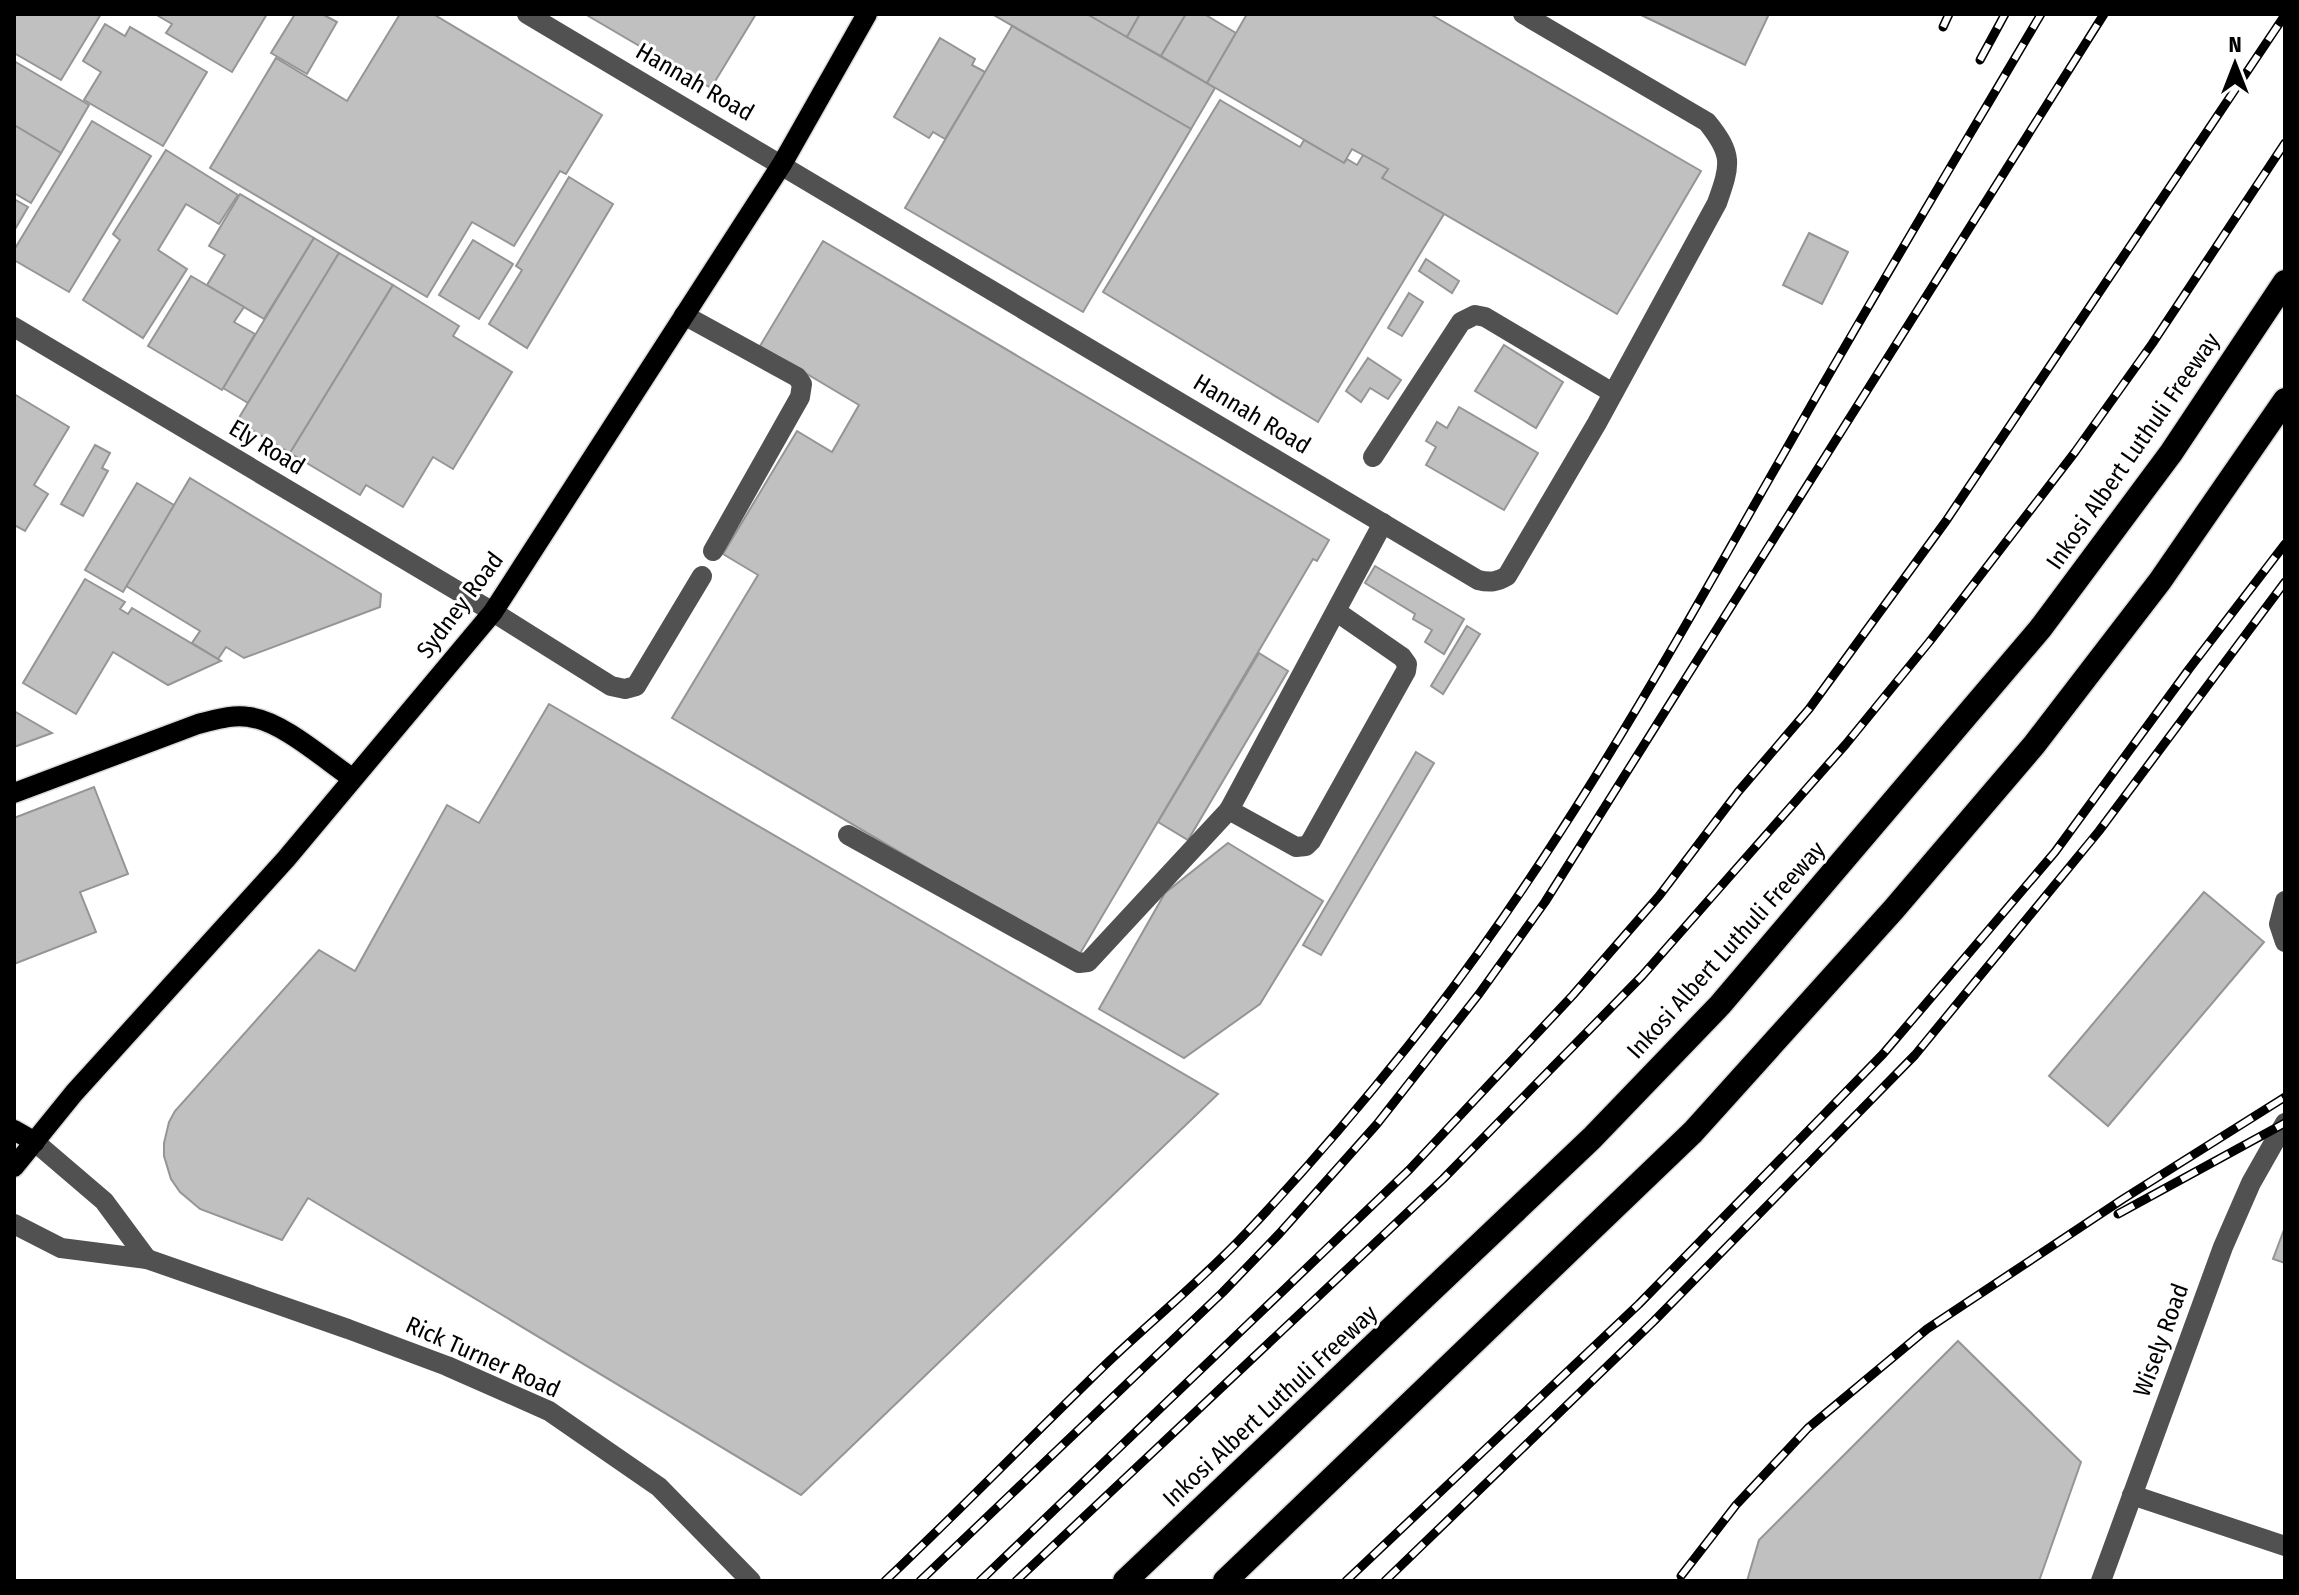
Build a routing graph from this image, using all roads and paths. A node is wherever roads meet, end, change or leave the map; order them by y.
1 (527, 14) edge
2 (867, 14) edge
3 (1523, 14) edge
4 (782, 164) junction
5 (2285, 282) edge
6 (684, 315) junction
7 (14, 327) edge
8 (1613, 393) junction
9 (2285, 400) edge
10 (1373, 457) dead end
11 (1383, 523) junction
12 (713, 551) dead end
13 (702, 576) dead end
14 (493, 612) junction
15 (1337, 612) junction
16 (352, 778) junction
17 (14, 793) edge
18 (1229, 810) junction
19 (848, 835) dead end
20 (2285, 901) edge
21 (2285, 942) edge
22 (2285, 1123) edge
23 (14, 1130) edge
24 (35, 1142) junction
25 (14, 1167) edge
26 (14, 1224) edge
27 (147, 1259) junction
28 (2132, 1495) junction
29 (2285, 1546) edge
30 (751, 1581) edge
31 (1125, 1581) edge
32 (1225, 1581) edge
33 (2101, 1581) edge

1 - 4 street, Hannah Road
2 - 4 main road, Sydney Road
3 - 8 street, Hannah Road
4 - 6 main road, Sydney Road
4 - 11 street, Hannah Road
5 - 31 highway, Inkosi Albert Luthuli Freeway
6 - 12 street
6 - 14 main road, Sydney Road
7 - 14 street, Ely Road
8 - 10 street
8 - 11 street, Hannah Road
9 - 32 highway
11 - 15 street
13 - 14 street, Ely Road
14 - 16 main road, Sydney Road
15 - 18 street
15 - 18 street
16 - 17 main road
16 - 24 main road, Sydney Road
18 - 19 street
20 - 21 street
22 - 28 street, Wisely Road
23 - 24 main road
24 - 25 main road, Sydney Road
24 - 27 street
26 - 27 street, Rick Turner Road
27 - 30 street, Rick Turner Road
28 - 29 street
28 - 33 street, Wisely Road

